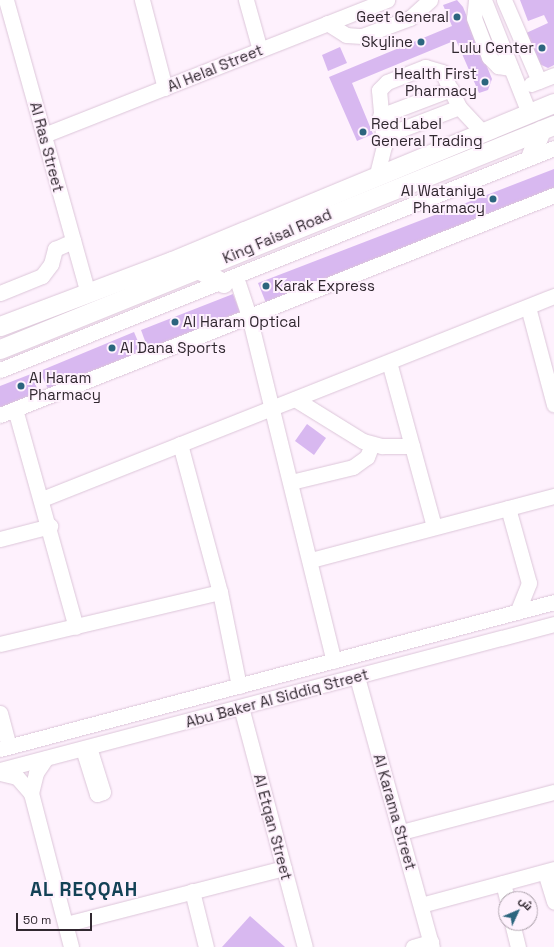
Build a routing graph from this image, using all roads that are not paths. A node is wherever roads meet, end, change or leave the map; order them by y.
1 (6, 0) edge
2 (142, 0) edge
3 (246, 0) edge
4 (430, 0) edge
5 (476, 0) edge
6 (484, 0) edge
7 (504, 0) edge
8 (380, 1) edge
9 (327, 23) junction
10 (260, 50) junction
11 (511, 68) junction
12 (554, 75) edge
13 (539, 81) junction
14 (165, 88) junction
15 (451, 89) junction
16 (519, 89) junction
17 (554, 103) edge
18 (458, 107) junction
19 (529, 113) junction
20 (380, 116) junction
21 (548, 127) edge
22 (482, 132) junction
23 (44, 135) junction
24 (384, 136) junction
25 (554, 148) edge
26 (531, 155) junction
27 (377, 174) junction
28 (554, 195) edge
29 (73, 241) junction
30 (198, 268) junction
31 (229, 280) junction
32 (0, 293) edge
33 (88, 293) junction
34 (554, 296) edge
35 (528, 307) junction
36 (250, 316) junction
37 (0, 326) edge
38 (0, 341) edge
39 (0, 348) edge
40 (389, 362) junction
41 (0, 370) edge
42 (294, 399) junction
43 (554, 405) edge
44 (272, 408) junction
45 (15, 409) junction
46 (0, 416) edge
47 (180, 444) junction
48 (372, 444) junction
49 (412, 446) junction
50 (291, 482) junction
51 (554, 496) edge
52 (42, 499) junction
53 (508, 508) junction
54 (50, 526) junction
55 (434, 527) junction
56 (0, 538) edge
57 (311, 560) junction
58 (528, 583) junction
59 (220, 592) junction
60 (554, 602) edge
61 (517, 612) junction
62 (554, 624) edge
63 (76, 627) junction
64 (0, 644) edge
65 (334, 661) junction
66 (357, 677) junction
67 (239, 686) junction
68 (161, 707) junction
69 (241, 707) junction
70 (0, 713) edge
71 (5, 748) edge
72 (83, 748) junction
73 (46, 758) junction
74 (0, 771) edge
75 (554, 792) edge
76 (31, 793) junction
77 (401, 832) junction
78 (284, 868) junction
79 (550, 871) edge
80 (502, 883) junction
81 (192, 891) junction
82 (504, 891) edge
83 (554, 902) edge
84 (421, 905) junction
85 (66, 924) junction
86 (514, 931) edge
87 (431, 944) edge
88 (71, 947) edge
89 (206, 947) edge
90 (305, 947) edge
91 (413, 947) edge
92 (518, 947) edge

1 - 23 street, Al Ras Street
2 - 14 street
3 - 10 street
4 - 9 street
5 - 11 street
6 - 11 street
7 - 13 street
8 - 9 street, Al Helal Street
9 - 10 street, Al Helal Street
10 - 14 street, Al Helal Street
11 - 16 street
12 - 13 street
13 - 16 street
14 - 23 street, Al Helal Street
15 - 18 street
15 - 20 street
15 - 20 street
16 - 19 street
17 - 19 main road, King Faisal Road
18 - 22 street
18 - 24 street
19 - 22 main road, King Faisal Road
20 - 24 street
21 - 26 main road
21 - 30 main road, King Faisal Road
22 - 27 main road, King Faisal Road
23 - 29 street, Al Ras Street
24 - 27 street
25 - 26 street
26 - 31 street
27 - 33 main road, King Faisal Road
28 - 36 street
29 - 32 street
29 - 33 street, Al Ras Street
30 - 31 main road
30 - 39 main road, King Faisal Road
31 - 36 street
31 - 41 street
33 - 37 main road, King Faisal Road
33 - 38 main road
34 - 35 street
35 - 40 street
35 - 43 street
36 - 44 street
36 - 45 street
40 - 42 street
40 - 49 street
42 - 44 street
42 - 48 street
44 - 47 street
44 - 50 street
45 - 46 street
45 - 52 street
47 - 52 street
47 - 59 street
48 - 49 street
48 - 50 street
49 - 55 street
50 - 57 street
51 - 53 street
52 - 54 street
53 - 55 street
53 - 58 street
54 - 56 street
54 - 63 street
55 - 57 street
57 - 65 street
58 - 60 street
58 - 61 street
59 - 63 street
59 - 67 street
60 - 61 street, Abu Baker Al Siddiq Street
61 - 65 street, Abu Baker Al Siddiq Street
62 - 66 street, Abu Baker Al Siddiq Street
63 - 64 street
65 - 67 street, Abu Baker Al Siddiq Street
66 - 69 street, Abu Baker Al Siddiq Street
66 - 77 street, Al Karama Street
67 - 68 street, Abu Baker Al Siddiq Street
68 - 71 street, Abu Baker Al Siddiq Street
68 - 72 street
69 - 72 street, Abu Baker Al Siddiq Street
69 - 78 street, Al Etqan Street
70 - 71 street
72 - 73 street, Abu Baker Al Siddiq Street
73 - 74 street, Abu Baker Al Siddiq Street
73 - 76 street
74 - 76 street
75 - 77 street
76 - 85 street
77 - 84 street, Al Karama Street
78 - 81 street
78 - 90 street, Al Etqan Street
79 - 80 street
79 - 83 street
80 - 82 street
80 - 84 street
81 - 85 street
81 - 89 street
84 - 87 street, Al Karama Street
85 - 88 street
86 - 92 street
87 - 91 street

